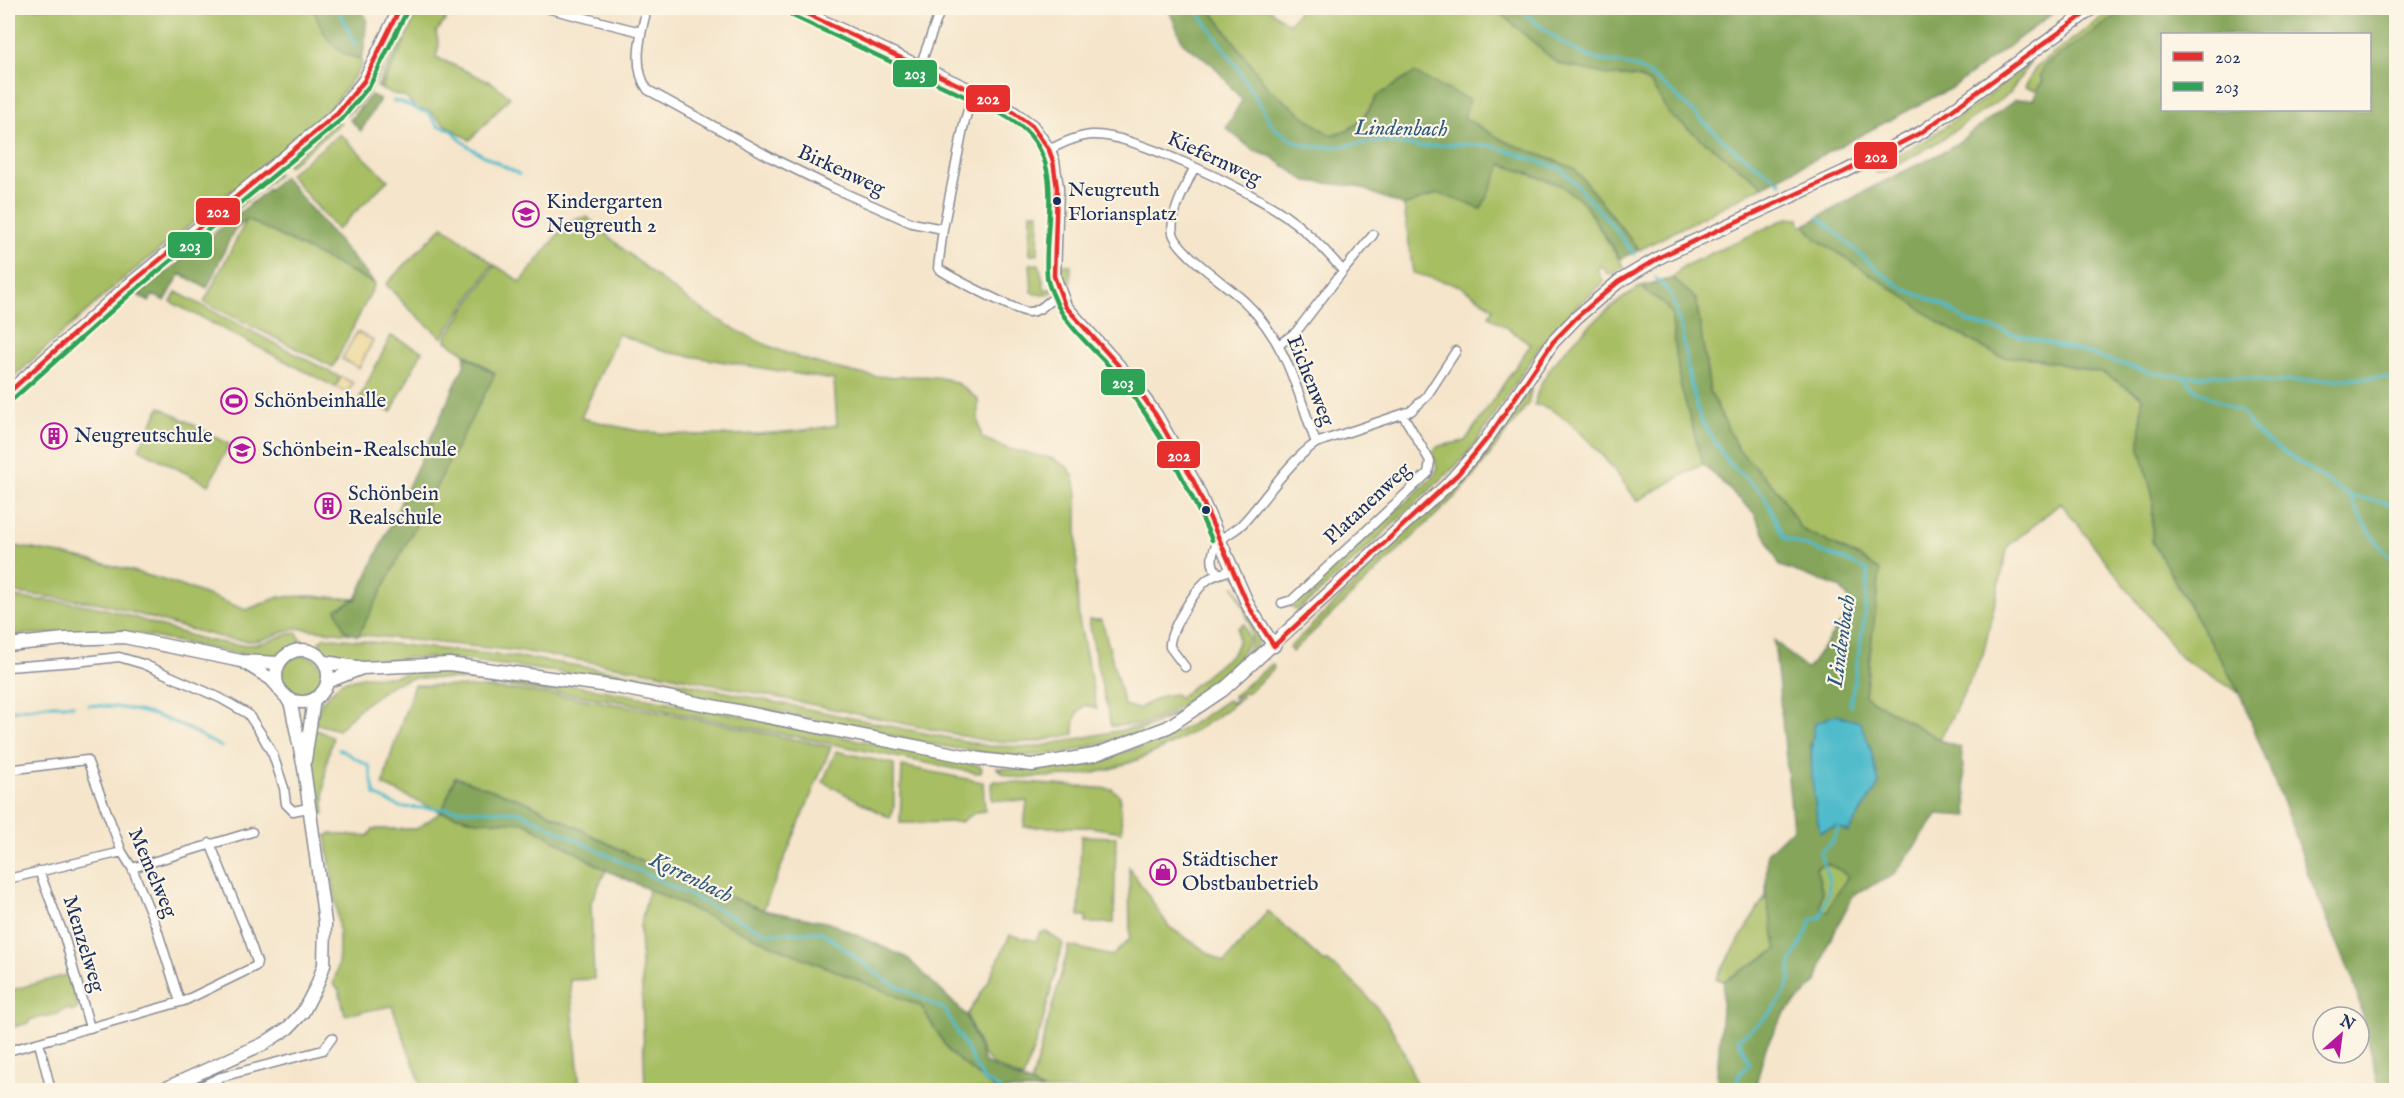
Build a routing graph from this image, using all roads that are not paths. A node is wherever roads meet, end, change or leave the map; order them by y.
1 (400, 8) edge
2 (546, 8) edge
3 (647, 8) edge
4 (794, 8) edge
5 (941, 8) edge
6 (2093, 8) edge
7 (641, 32) junction
8 (920, 66) junction
9 (973, 92) junction
10 (1049, 150) junction
11 (1194, 168) junction
12 (943, 230) junction
13 (1373, 235) dead end
14 (1343, 271) junction
15 (1061, 294) junction
16 (1280, 344) junction
17 (1456, 351) dead end
18 (8, 393) edge
19 (1403, 415) junction
20 (1316, 443) junction
21 (1220, 540) junction
22 (1233, 569) junction
23 (1220, 574) junction
24 (1282, 603) dead end
25 (10, 644) edge
26 (1274, 646) junction
27 (241, 661) junction
28 (325, 662) junction
29 (279, 663) junction
30 (8, 667) edge
31 (1185, 667) dead end
32 (362, 668) junction
33 (327, 682) junction
34 (282, 692) junction
35 (314, 699) junction
36 (304, 768) junction
37 (8, 770) edge
38 (308, 808) junction
39 (252, 832) dead end
40 (210, 843) junction
41 (122, 852) junction
42 (132, 868) junction
43 (39, 871) junction
44 (8, 879) edge
45 (180, 1002) junction
46 (90, 1028) junction
47 (332, 1038) dead end
48 (39, 1043) junction
49 (8, 1051) edge
50 (51, 1090) edge
51 (162, 1090) edge
52 (193, 1090) edge

1 - 18 main road
2 - 7 street
3 - 7 street, Birkenweg
4 - 8 main road
5 - 8 street
6 - 26 main road
7 - 12 street, Birkenweg
8 - 9 main road
9 - 10 main road
9 - 12 street
10 - 11 street, Kiefernweg
10 - 15 main road
11 - 14 street, Kiefernweg
11 - 16 street, Eichenweg
12 - 15 street
13 - 14 street
14 - 16 street
15 - 21 main road
16 - 20 street, Eichenweg
17 - 19 street
19 - 20 street
19 - 24 street, Platanenweg
20 - 21 street, Eichenweg
21 - 22 main road
21 - 23 street
22 - 23 street
22 - 26 main road
23 - 31 street
25 - 27 main road
26 - 32 main road
27 - 29 main road
27 - 34 main road
28 - 29 main road
28 - 32 main road
28 - 33 main road
29 - 34 main road
30 - 38 street
32 - 33 main road
33 - 35 main road
34 - 35 main road
34 - 36 main road
35 - 36 main road
36 - 38 main road
37 - 41 street, Memelweg
38 - 51 main road
39 - 40 street
40 - 42 street
40 - 45 street
41 - 42 street, Memelweg
41 - 43 street
42 - 45 street, Memelweg
43 - 44 street
43 - 46 street, Menzelweg
45 - 46 street
46 - 48 street
47 - 52 street
48 - 49 street
48 - 50 street

